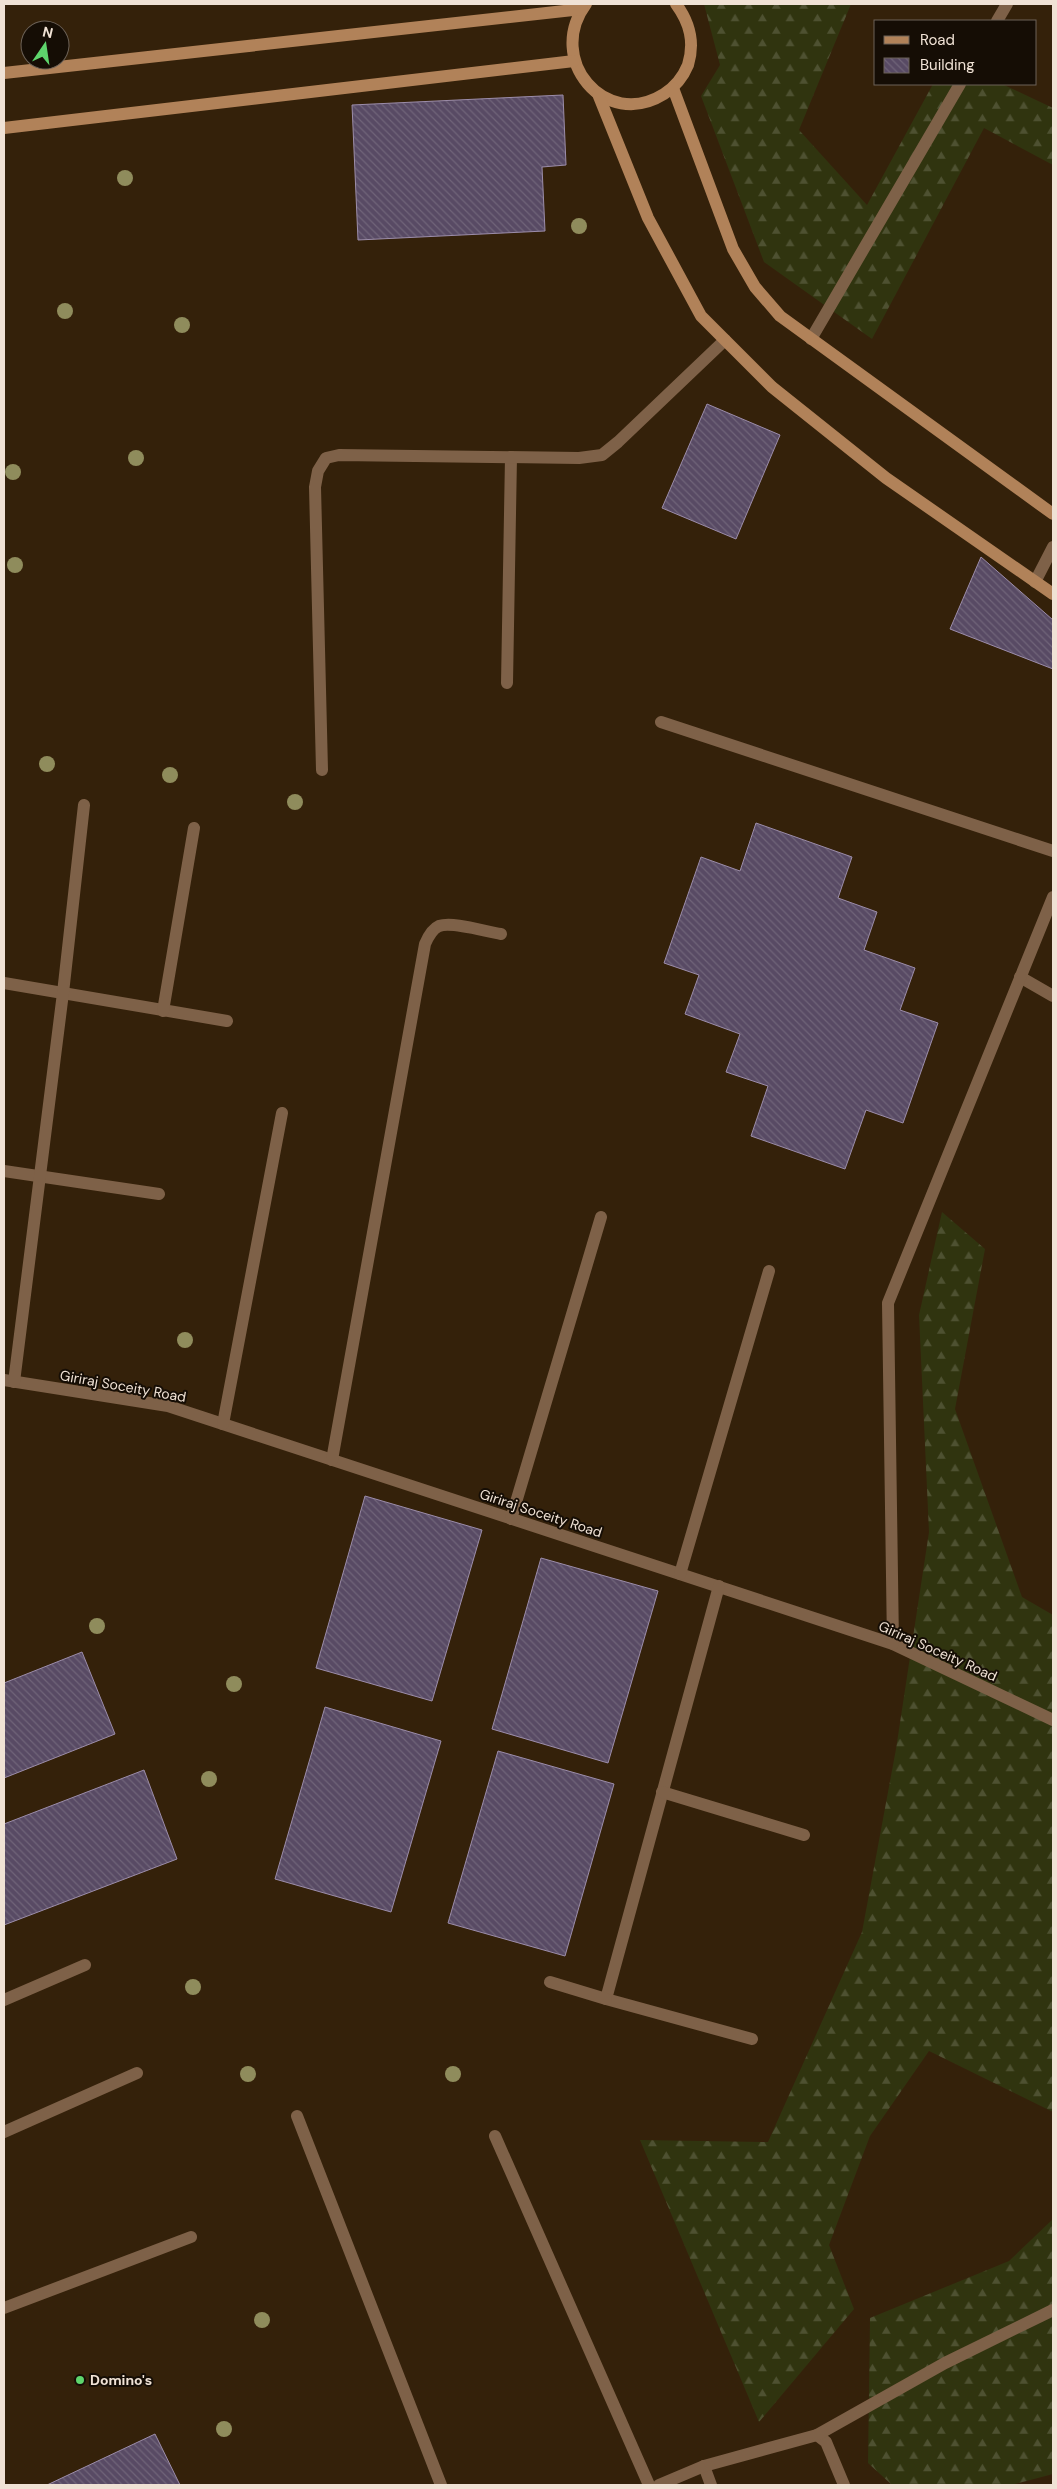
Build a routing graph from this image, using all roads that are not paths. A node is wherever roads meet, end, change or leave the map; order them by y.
1 (676, 4) edge
2 (1007, 4) edge
3 (584, 6) edge
4 (998, 20) edge
5 (574, 61) junction
6 (4, 73) edge
7 (959, 85) edge
8 (673, 88) junction
9 (598, 94) junction
10 (4, 128) edge
11 (811, 339) junction
12 (725, 340) junction
13 (511, 457) junction
14 (1053, 514) edge
15 (1053, 547) edge
16 (1035, 582) junction
17 (1053, 594) edge
18 (508, 683) dead end
19 (661, 722) dead end
20 (322, 770) dead end
21 (84, 805) dead end
22 (194, 828) dead end
23 (1053, 852) edge
24 (1053, 897) edge
25 (501, 934) dead end
26 (1020, 977) junction
27 (4, 982) edge
28 (63, 993) junction
29 (1053, 996) edge
30 (163, 1011) junction
31 (227, 1021) dead end
32 (282, 1113) dead end
33 (4, 1171) edge
34 (39, 1176) junction
35 (159, 1194) dead end
36 (601, 1217) dead end
37 (769, 1270) dead end
38 (9, 1381) edge
39 (223, 1424) junction
40 (332, 1460) junction
41 (511, 1518) junction
42 (680, 1574) junction
43 (718, 1586) junction
44 (893, 1644) junction
45 (1053, 1720) edge
46 (662, 1792) junction
47 (804, 1835) dead end
48 (85, 1965) dead end
49 (550, 1982) dead end
50 (606, 1999) junction
51 (4, 2000) edge
52 (752, 2039) dead end
53 (137, 2072) dead end
54 (297, 2116) dead end
55 (4, 2132) edge
56 (495, 2136) dead end
57 (191, 2237) dead end
58 (4, 2308) edge
59 (1053, 2310) edge
60 (817, 2436) junction
61 (704, 2466) junction
62 (442, 2485) edge
63 (649, 2485) edge
64 (659, 2485) edge
65 (711, 2485) edge
66 (844, 2485) edge

1 - 8 street
2 - 4 street
3 - 5 street
3 - 6 street
5 - 9 street
5 - 10 street
7 - 11 street
8 - 9 street
8 - 11 street
9 - 12 street
11 - 14 street
12 - 13 street
12 - 16 street
13 - 18 street
13 - 20 street
15 - 16 street
16 - 17 street
19 - 23 street
21 - 28 street
22 - 30 street
24 - 26 street
25 - 40 street
26 - 29 street
26 - 44 street
27 - 28 street
28 - 30 street
28 - 34 street
30 - 31 street
32 - 39 street
33 - 34 street
34 - 35 street
34 - 38 street
36 - 41 street
37 - 42 street
38 - 39 street, Giriraj Soceity Road
39 - 40 street, Giriraj Soceity Road
40 - 41 street, Giriraj Soceity Road
41 - 42 street, Giriraj Soceity Road
42 - 43 street, Giriraj Soceity Road
43 - 44 street, Giriraj Soceity Road
43 - 46 street
44 - 45 street, Giriraj Soceity Road
46 - 47 street
46 - 50 street
48 - 51 street
49 - 50 street
50 - 52 street
53 - 55 street
54 - 62 street
56 - 63 street
57 - 58 street
59 - 60 street
60 - 61 street
60 - 66 street
61 - 64 street
61 - 65 street

